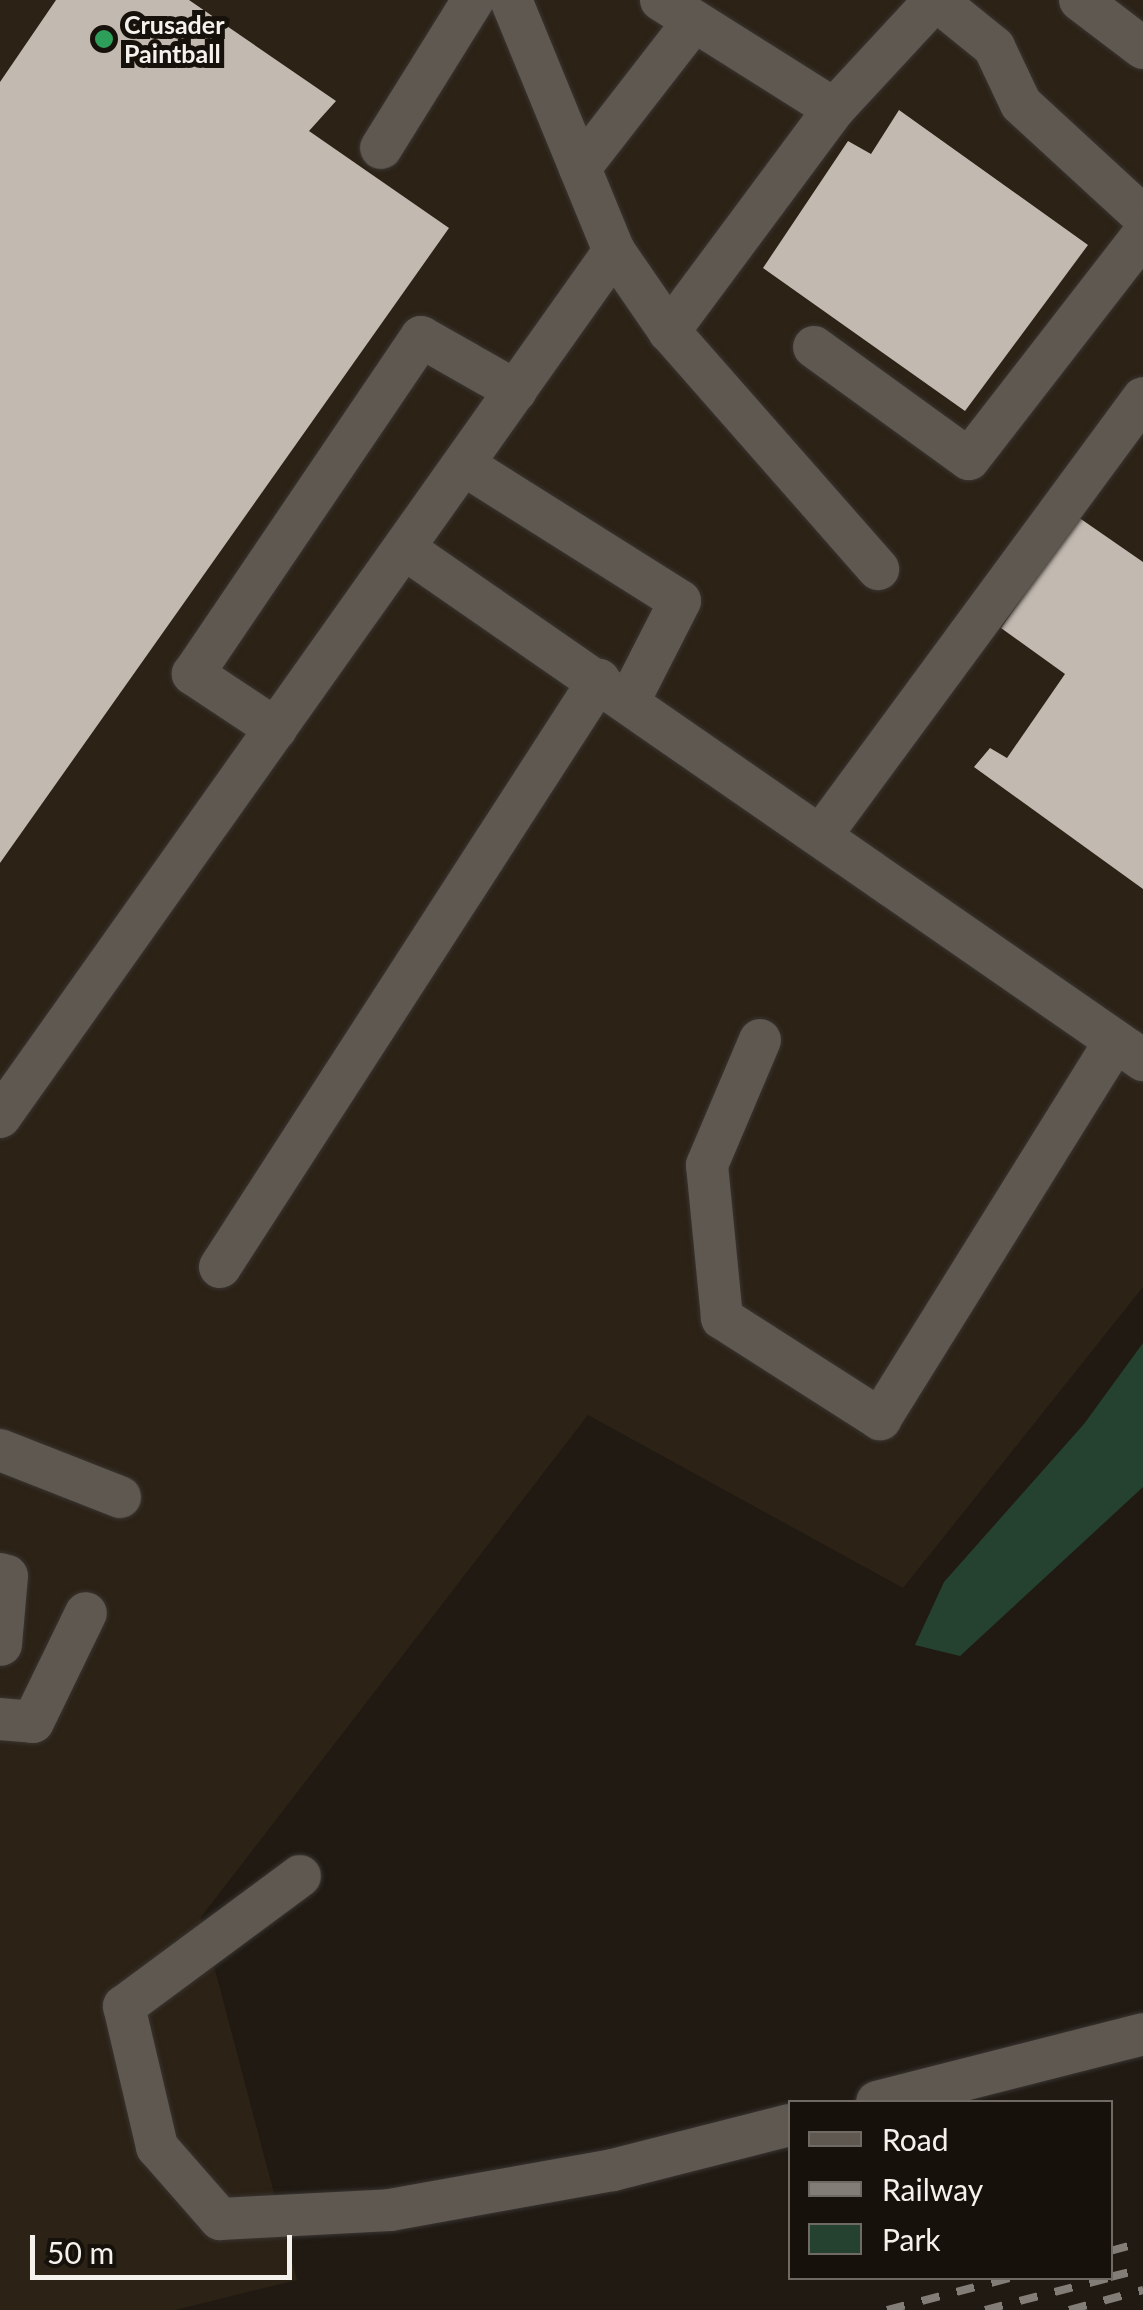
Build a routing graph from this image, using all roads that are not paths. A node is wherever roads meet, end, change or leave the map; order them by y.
1 (472, 0) edge
2 (511, 0) edge
3 (935, 0) edge
4 (1080, 0) edge
5 (677, 10) edge
6 (1143, 48) edge
7 (834, 109) junction
8 (381, 148) dead end
9 (580, 168) junction
10 (1143, 216) edge
11 (1143, 235) edge
12 (614, 251) junction
13 (669, 331) junction
14 (814, 346) dead end
15 (516, 391) junction
16 (1143, 398) edge
17 (464, 465) junction
18 (405, 548) junction
19 (878, 570) dead end
20 (614, 691) junction
21 (276, 729) junction
22 (822, 834) junction
23 (760, 1040) dead end
24 (1129, 1051) edge
25 (0, 1117) edge
26 (220, 1267) dead end
27 (0, 1450) edge
28 (120, 1497) dead end
29 (0, 1574) edge
30 (86, 1613) dead end
31 (2, 1645) edge
32 (0, 1719) edge
33 (300, 1876) dead end
34 (1143, 2034) edge
35 (885, 2100) edge
36 (788, 2126) edge

1 - 8 lane
2 - 9 lane
3 - 7 lane
3 - 10 lane
4 - 6 lane
5 - 7 lane
5 - 9 lane
7 - 13 lane
9 - 12 lane
11 - 14 lane
12 - 13 lane
12 - 15 lane
13 - 19 lane
15 - 17 lane
15 - 21 lane
16 - 22 lane
17 - 18 lane
17 - 20 lane
18 - 20 lane
18 - 21 lane
20 - 22 lane
20 - 26 lane
21 - 25 lane
22 - 24 lane
23 - 24 lane
27 - 28 lane
29 - 31 lane
30 - 32 lane
33 - 36 lane
34 - 35 lane

